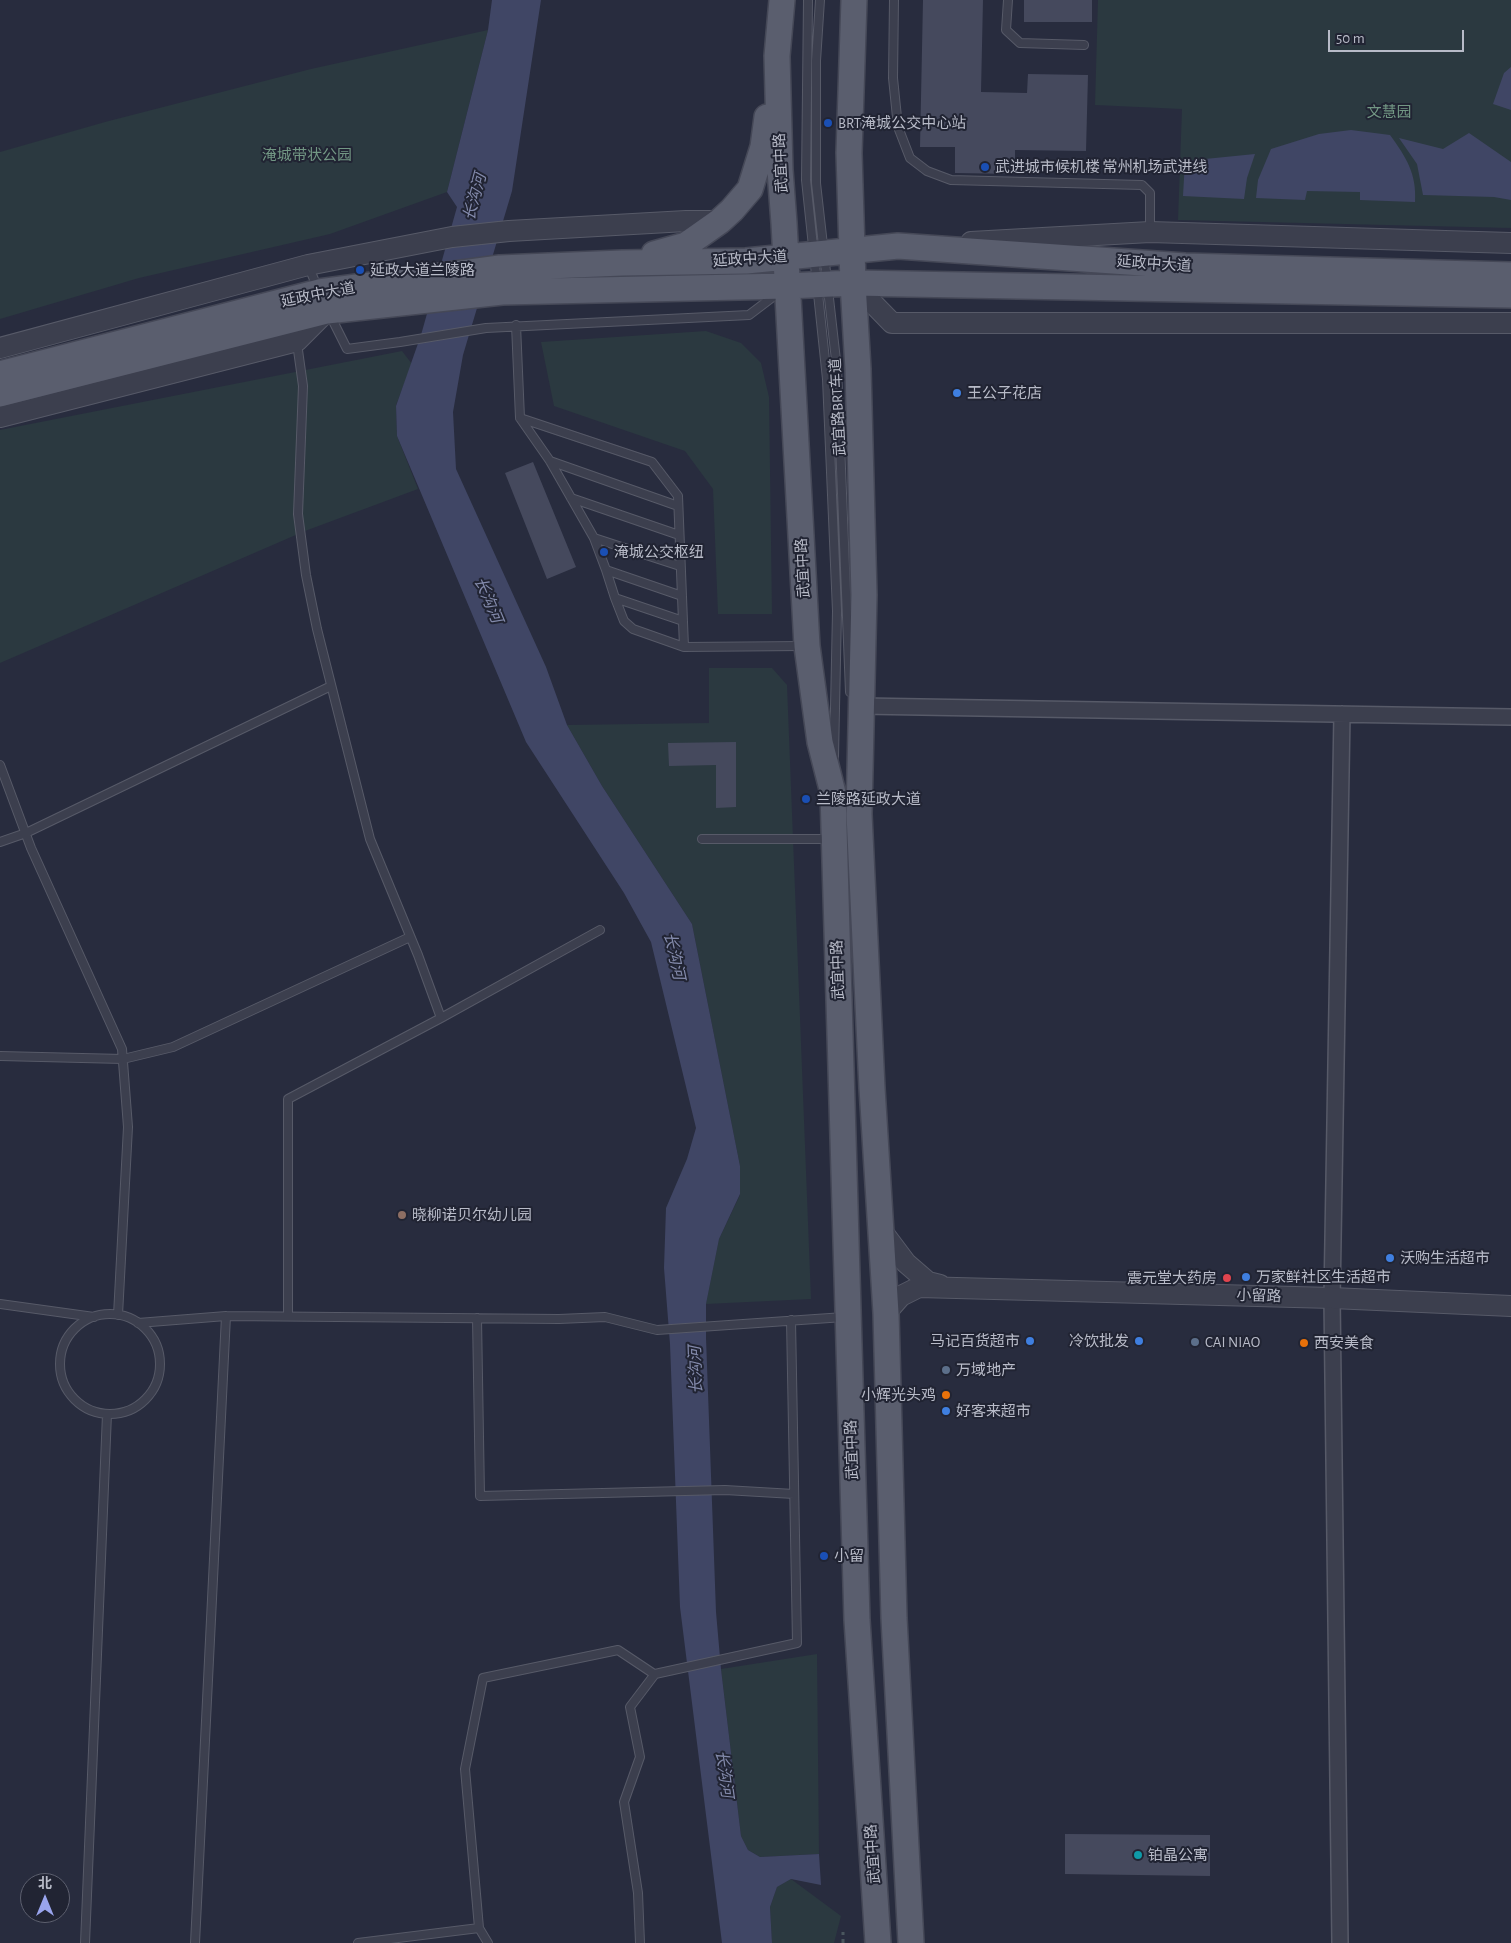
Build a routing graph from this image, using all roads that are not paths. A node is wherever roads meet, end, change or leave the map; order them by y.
1 (782, 0) edge
2 (808, 0) edge
3 (820, 0) edge
4 (854, 0) edge
5 (894, 0) edge
6 (1008, 0) edge
7 (1084, 45) dead end
8 (777, 56) junction
9 (720, 221) junction
10 (1150, 232) junction
11 (1511, 243) edge
12 (898, 246) junction
13 (852, 250) junction
14 (819, 254) junction
15 (786, 257) junction
16 (622, 262) junction
17 (308, 265) junction
18 (1511, 275) edge
19 (501, 280) junction
20 (853, 282) junction
21 (822, 284) junction
22 (788, 286) junction
23 (1511, 295) edge
24 (323, 301) junction
25 (1511, 323) edge
26 (516, 325) junction
27 (297, 341) junction
28 (0, 348) edge
29 (0, 374) edge
30 (0, 394) edge
31 (0, 417) edge
32 (520, 418) junction
33 (550, 461) junction
34 (571, 498) junction
35 (678, 506) junction
36 (679, 535) junction
37 (594, 538) junction
38 (680, 566) junction
39 (606, 570) junction
40 (682, 596) junction
41 (615, 598) junction
42 (682, 621) junction
43 (807, 646) junction
44 (684, 647) junction
45 (331, 686) junction
46 (856, 701) junction
47 (1342, 714) junction
48 (1511, 717) edge
49 (852, 745) dead end
50 (0, 766) edge
51 (833, 794) junction
52 (859, 814) junction
53 (26, 833) junction
54 (702, 839) dead end
55 (835, 839) junction
56 (0, 842) edge
57 (600, 930) dead end
58 (410, 937) junction
59 (441, 1018) junction
60 (0, 1056) edge
61 (123, 1059) junction
62 (882, 1231) junction
63 (947, 1287) junction
64 (1332, 1298) junction
65 (0, 1304) edge
66 (1511, 1306) edge
67 (886, 1313) junction
68 (118, 1315) junction
69 (226, 1316) junction
70 (288, 1316) junction
71 (94, 1317) junction
72 (848, 1317) junction
73 (477, 1318) junction
74 (791, 1320) junction
75 (138, 1323) junction
76 (107, 1414) junction
77 (794, 1494) junction
78 (654, 1674) junction
79 (480, 1928) junction
80 (85, 1943) edge
81 (195, 1943) edge
82 (358, 1943) edge
83 (488, 1943) edge
84 (640, 1943) edge
85 (878, 1943) edge
86 (911, 1943) edge
87 (1340, 1943) edge

1 - 8 main road, 武宜中路
2 - 14 lane, 武宜路BRT车道
3 - 14 lane, 武宜路BRT车道
4 - 13 main road, 武宜中路
5 - 10 lane
6 - 7 lane
8 - 9 main road
8 - 15 main road, 武宜中路
9 - 16 main road
9 - 17 street
10 - 11 street
10 - 12 street
12 - 13 main road, 延政中大道
12 - 18 main road, 延政中大道
13 - 14 main road, 延政中大道
13 - 20 main road, 武宜中路
14 - 15 main road, 延政中大道
14 - 21 lane, 武宜路BRT车道
15 - 16 main road, 延政中大道
15 - 22 main road, 武宜中路
16 - 19 main road, 延政中大道
17 - 24 lane
17 - 28 street
19 - 22 main road, 延政中大道
19 - 24 main road, 延政中大道
20 - 21 main road, 延政中大道
20 - 23 main road, 延政中大道
20 - 25 street
20 - 46 main road, 武宜中路
21 - 22 main road, 延政中大道
21 - 46 lane, 武宜路BRT车道
21 - 51 lane, 武宜路BRT车道
22 - 26 lane
22 - 43 main road, 武宜中路
24 - 26 lane
24 - 27 street
24 - 29 main road, 延政中大道
24 - 30 main road, 延政中大道
26 - 32 lane
27 - 31 street
27 - 45 lane
32 - 33 lane
32 - 35 lane
33 - 34 lane
33 - 35 lane
34 - 36 lane
34 - 37 lane
35 - 36 lane
36 - 38 lane
37 - 38 lane
37 - 39 lane
38 - 40 lane
39 - 40 lane
39 - 41 lane
40 - 42 lane
41 - 42 lane
41 - 44 lane
42 - 44 lane
43 - 44 lane
43 - 51 main road, 武宜中路
45 - 53 lane
45 - 58 lane
46 - 47 street
46 - 52 main road, 武宜中路
47 - 48 street
47 - 64 street
49 - 52 lane
50 - 53 lane
51 - 55 main road, 武宜中路
52 - 62 main road, 武宜中路
53 - 56 lane
53 - 61 lane
54 - 55 lane
55 - 72 main road, 武宜中路
57 - 59 lane
58 - 59 lane
58 - 61 lane
59 - 70 lane
60 - 61 lane
61 - 68 lane
62 - 63 street, 小留路
62 - 67 main road, 武宜中路
63 - 64 street, 小留路
63 - 67 street, 小留路
64 - 66 street, 小留路
64 - 87 street
65 - 71 lane
67 - 86 main road, 武宜中路
68 - 71 lane
68 - 75 lane
69 - 70 lane
69 - 75 lane
69 - 81 lane
70 - 73 lane
71 - 76 lane
72 - 74 lane
72 - 85 main road, 武宜中路
73 - 74 lane
73 - 77 lane
74 - 77 lane
75 - 76 lane
76 - 80 lane
77 - 78 lane
78 - 79 lane
78 - 84 lane
79 - 82 lane
79 - 83 lane

